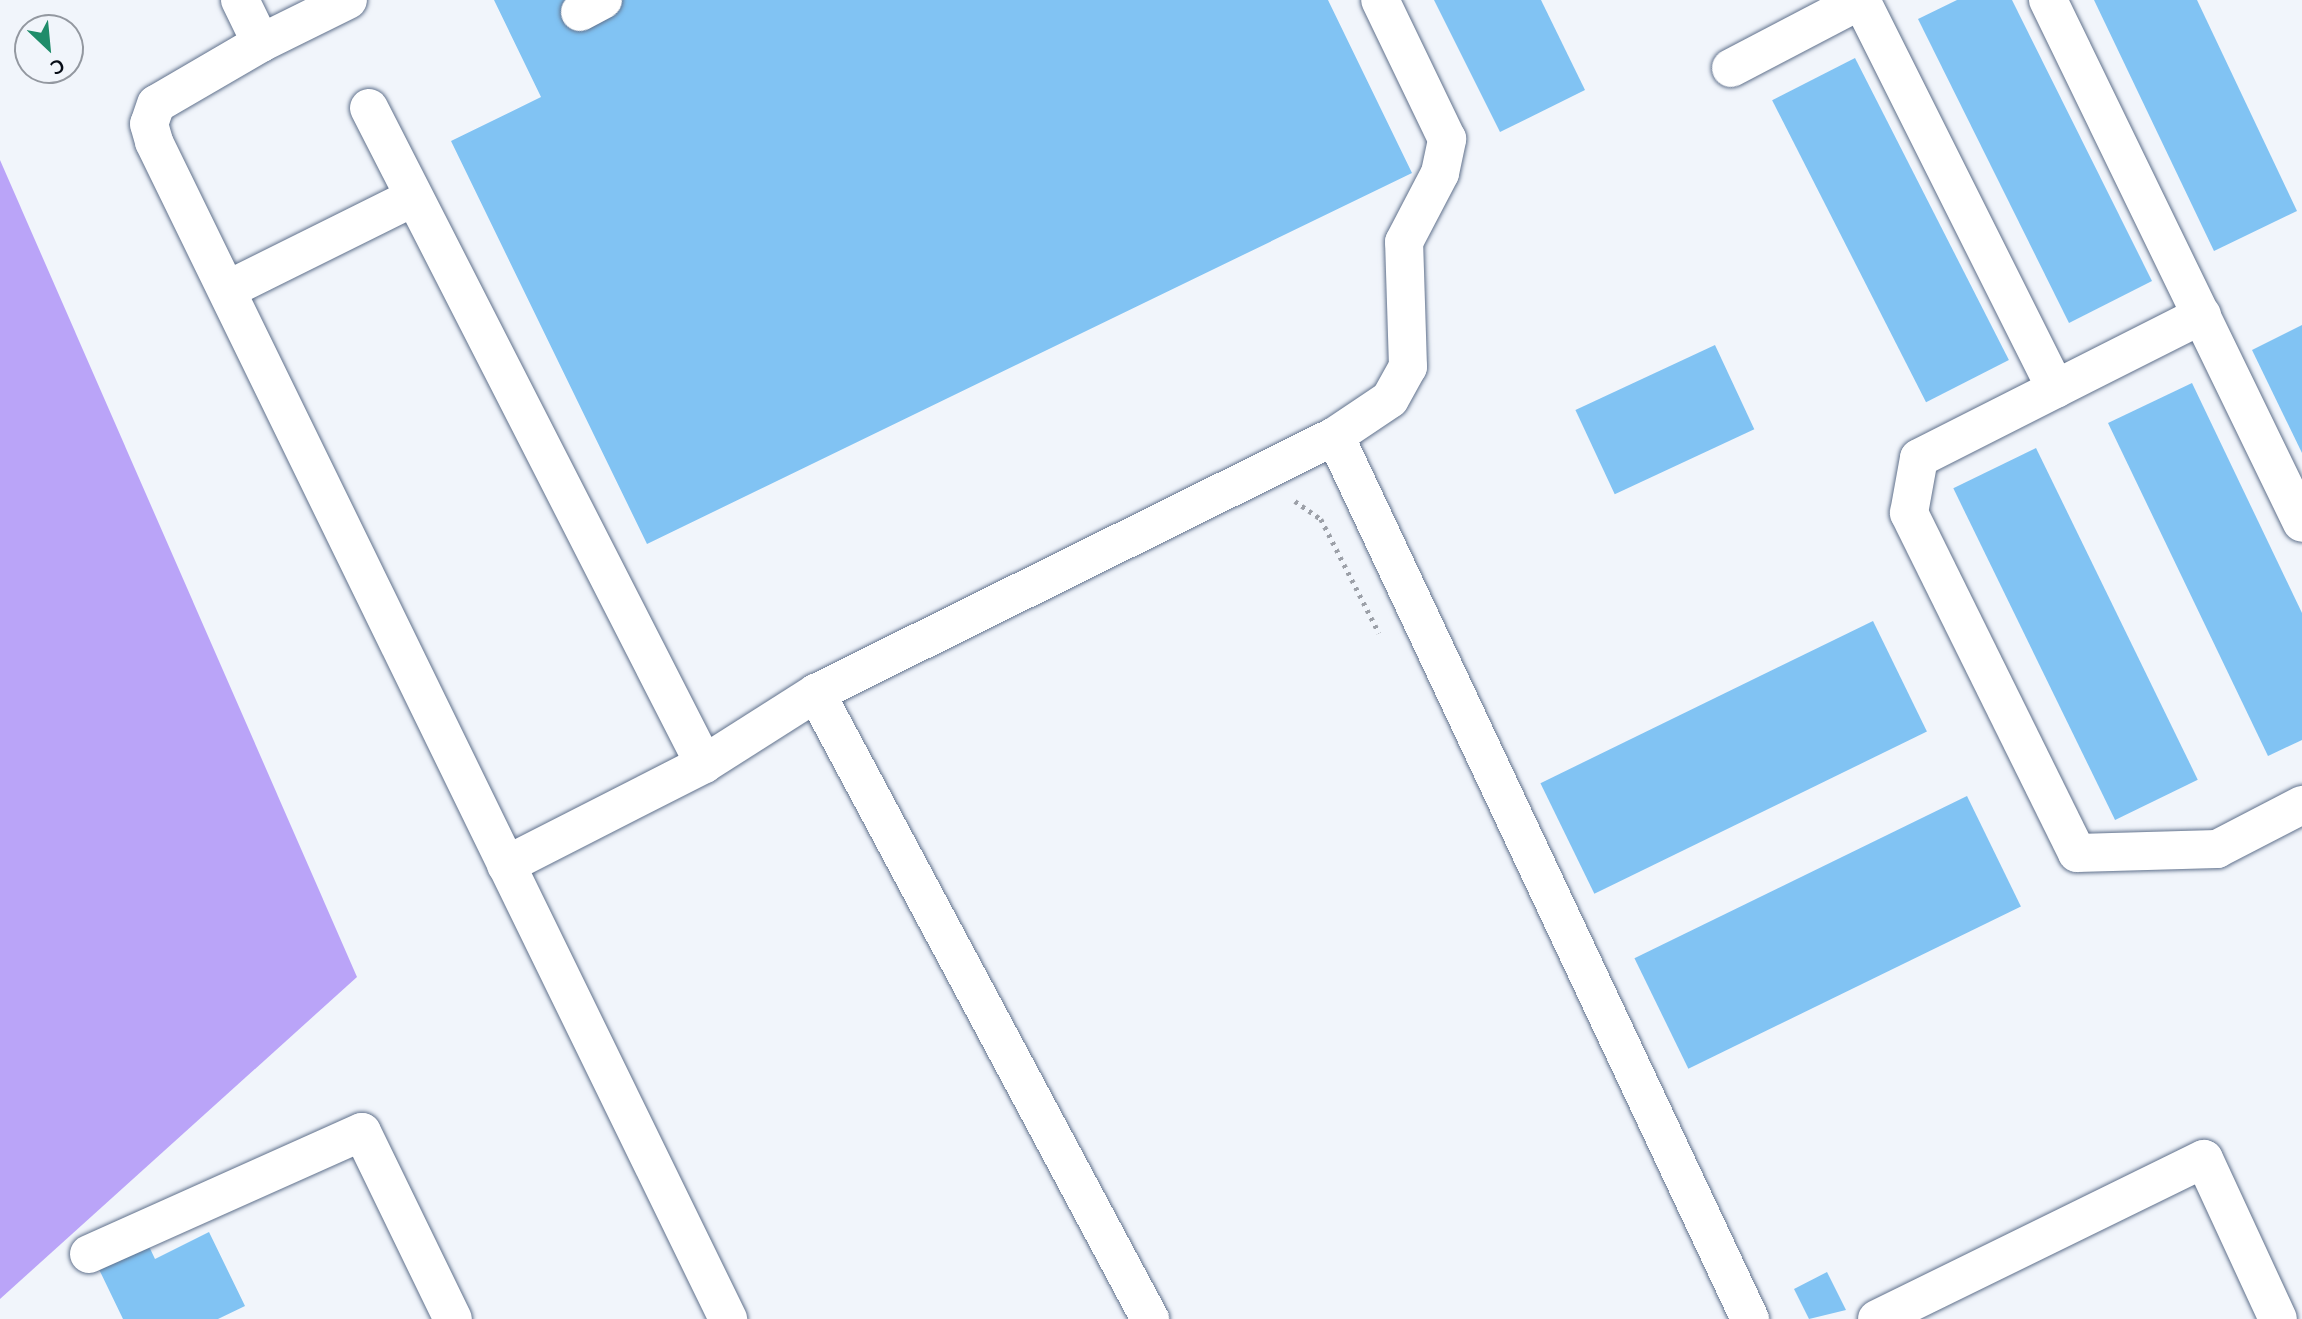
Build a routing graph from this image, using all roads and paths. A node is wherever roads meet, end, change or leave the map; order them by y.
1 (240, 0) edge
2 (348, 0) edge
3 (1380, 0) edge
4 (1861, 0) edge
5 (2048, 0) edge
6 (261, 43) junction
7 (1731, 68) dead end
8 (369, 108) dead end
9 (412, 198) junction
10 (229, 289) junction
11 (2202, 315) junction
12 (2056, 389) junction
13 (1335, 436) junction
14 (1282, 492) dead end
15 (2302, 523) edge
16 (1385, 643) dead end
17 (816, 693) junction
18 (704, 764) junction
19 (2302, 805) edge
20 (506, 865) junction
21 (89, 1254) dead end
22 (453, 1319) edge
23 (728, 1319) edge
24 (1150, 1319) edge
25 (1750, 1319) edge
26 (1877, 1319) edge
27 (2278, 1319) edge

1 - 6 lane
2 - 6 lane
3 - 13 lane
4 - 7 lane
4 - 12 lane
5 - 11 lane
6 - 10 lane
8 - 9 lane
9 - 10 lane
9 - 18 lane
10 - 20 lane
11 - 12 lane
11 - 15 lane
12 - 19 lane
13 - 17 lane
13 - 25 lane
14 - 16 path
17 - 18 lane
17 - 24 lane
18 - 20 lane
20 - 23 lane
21 - 22 lane
26 - 27 lane

